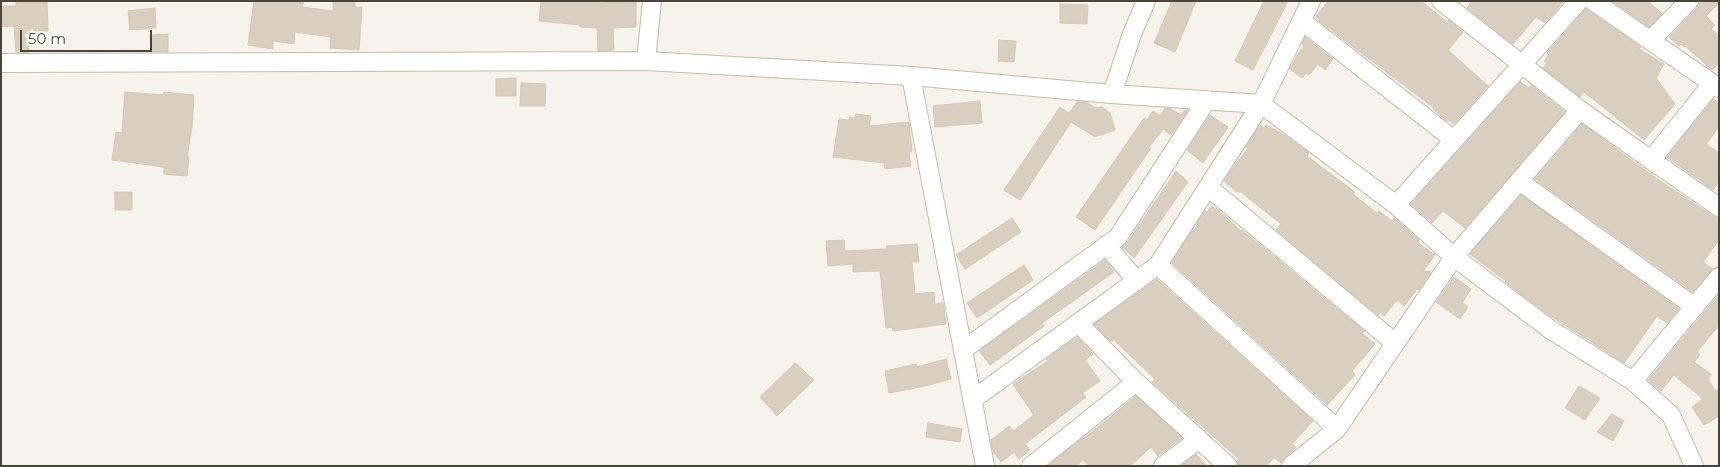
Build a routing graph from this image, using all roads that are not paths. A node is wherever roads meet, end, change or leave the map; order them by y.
1 (652, 1) edge
2 (1146, 1) edge
3 (1311, 1) edge
4 (1441, 1) edge
5 (1579, 1) edge
6 (1593, 1) edge
7 (1689, 1) edge
8 (1302, 22) junction
9 (1651, 40) junction
10 (646, 61) junction
11 (1, 63) edge
12 (1523, 64) junction
13 (911, 76) junction
14 (1717, 87) edge
15 (1112, 94) junction
16 (1207, 100) junction
17 (1261, 104) junction
18 (1580, 110) junction
19 (1454, 140) junction
20 (1651, 160) junction
21 (1519, 181) junction
22 (1208, 187) junction
23 (1396, 205) junction
24 (1719, 207) edge
25 (1106, 245) junction
26 (1454, 257) junction
27 (1158, 265) junction
28 (1719, 277) edge
29 (1136, 280) junction
30 (1695, 307) junction
31 (1078, 323) junction
32 (1395, 343) junction
33 (963, 350) junction
34 (1633, 381) junction
35 (1136, 382) junction
36 (972, 400) junction
37 (1337, 429) junction
38 (1199, 439) junction
39 (985, 466) edge
40 (1031, 466) edge
41 (1164, 466) edge
42 (1228, 466) edge
43 (1291, 466) edge
44 (1694, 466) edge

1 - 10 street
2 - 15 street
3 - 8 street
4 - 12 street
5 - 12 street
6 - 9 street
7 - 9 street
8 - 17 street
8 - 19 street
9 - 14 street
10 - 11 street
10 - 13 street
12 - 18 street
12 - 19 street
13 - 15 street
13 - 33 street
14 - 20 street
15 - 16 street
16 - 17 street
16 - 25 street
17 - 22 street
17 - 23 street
18 - 20 street
18 - 21 street
19 - 23 street
20 - 24 street
21 - 26 street
21 - 30 street
22 - 27 street
22 - 32 street
23 - 26 street
25 - 29 street
25 - 33 street
26 - 32 street
26 - 34 street
27 - 29 street
27 - 37 street
28 - 30 street
29 - 31 street
30 - 34 street
31 - 35 street
31 - 36 street
32 - 37 street
33 - 36 street
34 - 44 street
35 - 38 street
35 - 40 street
36 - 39 street
37 - 43 street
38 - 41 street
38 - 42 street

